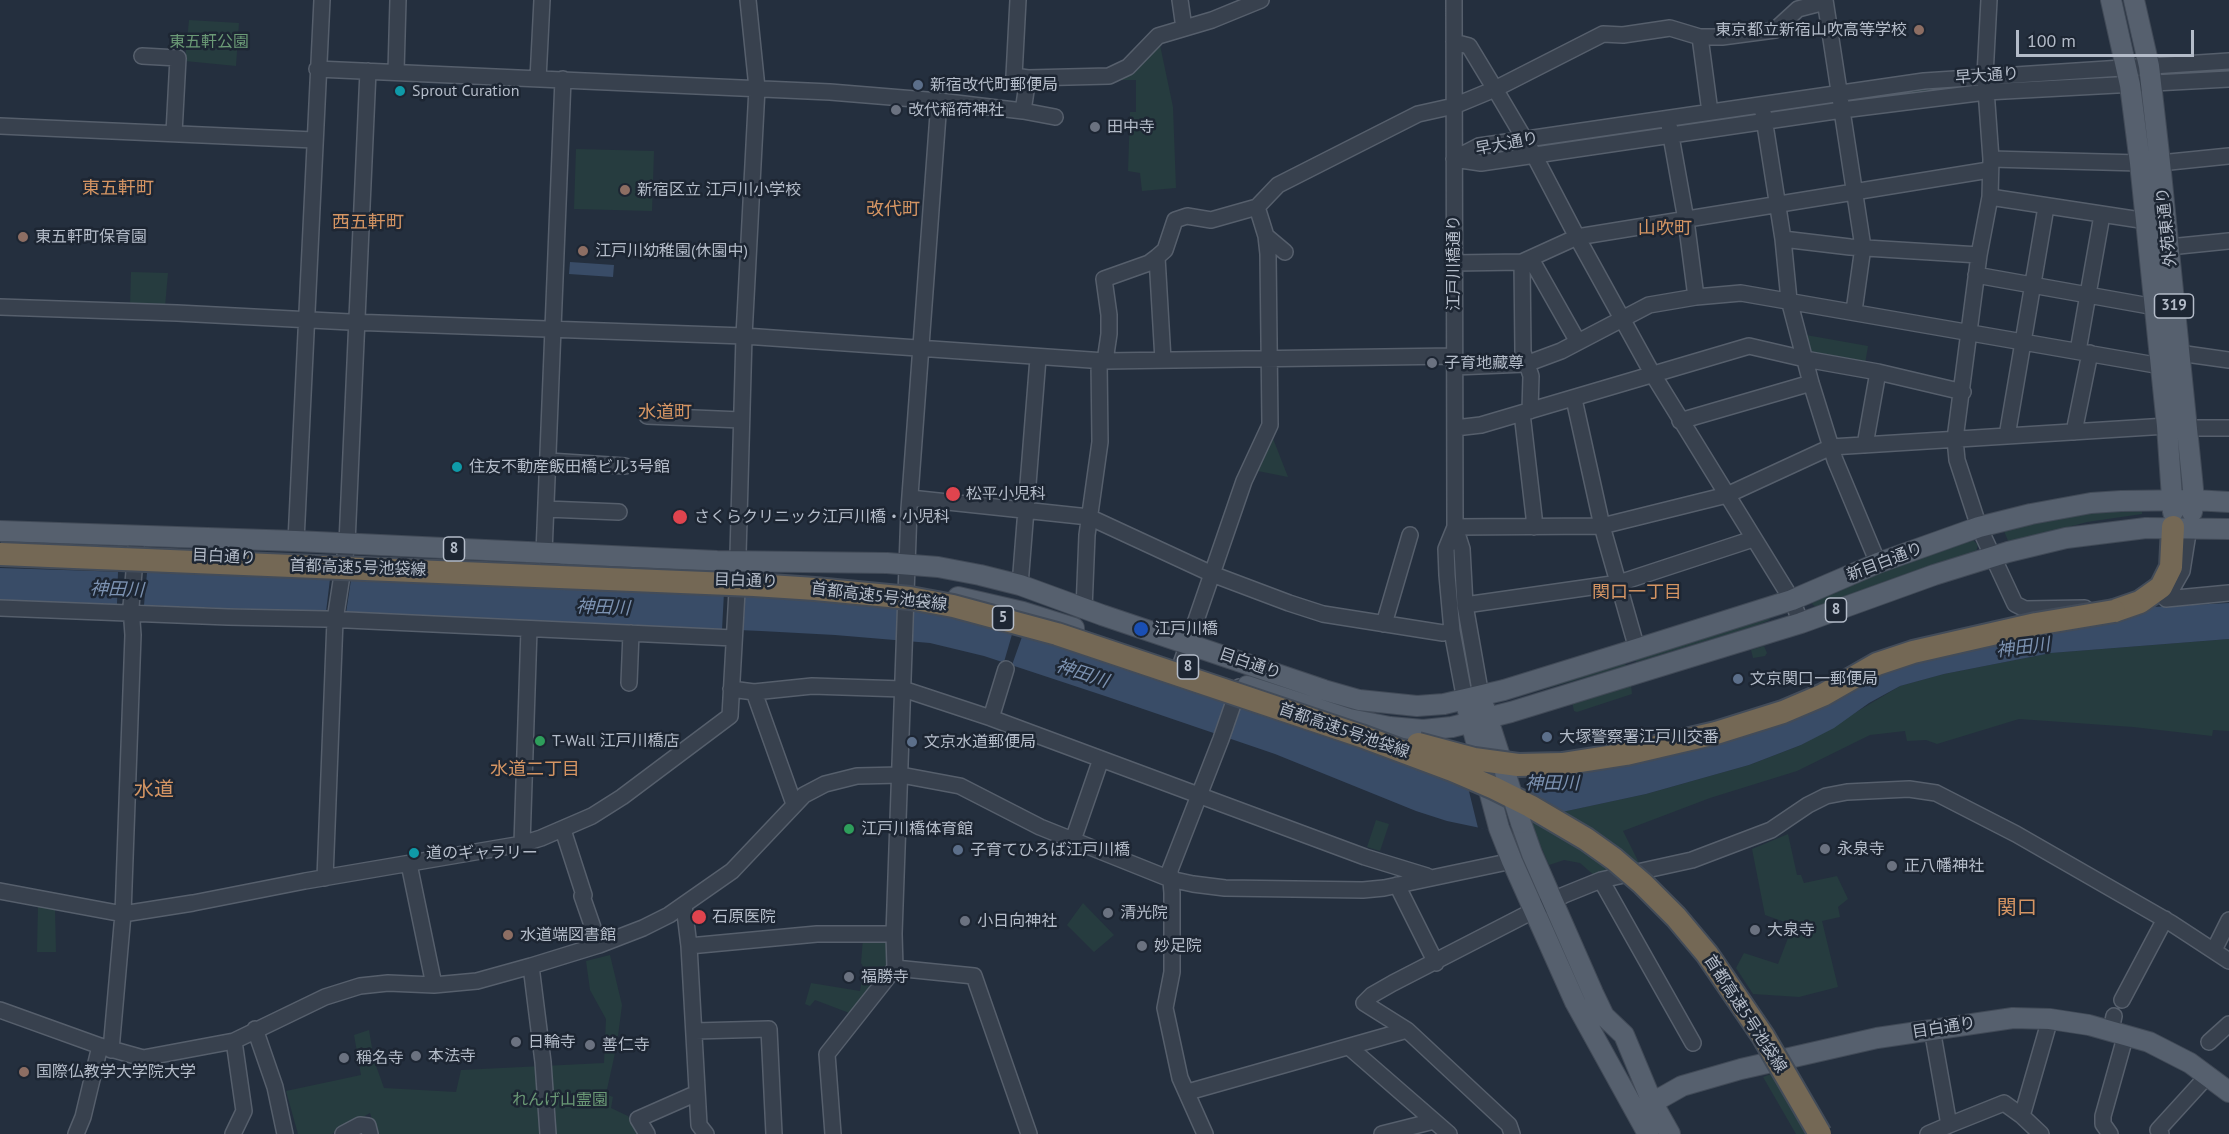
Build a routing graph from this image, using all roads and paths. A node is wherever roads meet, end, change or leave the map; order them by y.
1 (322, 0) edge
2 (398, 0) edge
3 (542, 0) edge
4 (747, 0) edge
5 (1018, 0) edge
6 (1180, 0) edge
7 (1261, 0) edge
8 (1454, 0) edge
9 (1989, 0) edge
10 (2111, 0) edge
11 (2134, 0) edge
12 (1825, 1) edge
13 (1184, 28) junction
14 (1700, 37) junction
15 (1454, 42) junction
16 (142, 56) dead end
17 (2229, 61) edge
18 (317, 69) junction
19 (368, 71) junction
20 (396, 72) junction
21 (2150, 75) junction
22 (2128, 76) junction
23 (1028, 78) junction
24 (538, 79) junction
25 (2229, 79) edge
26 (563, 80) junction
27 (1985, 84) junction
28 (757, 88) junction
29 (1496, 88) junction
30 (1840, 93) junction
31 (939, 101) junction
32 (1762, 105) junction
33 (1454, 106) junction
34 (1842, 110) junction
35 (1023, 111) junction
36 (1710, 112) junction
37 (1055, 117) dead end
38 (1668, 118) junction
39 (1764, 121) junction
40 (0, 126) edge
41 (174, 133) junction
42 (1670, 135) junction
43 (314, 140) junction
44 (1525, 140) junction
45 (1534, 155) junction
46 (2229, 156) edge
47 (1454, 159) junction
48 (2140, 163) junction
49 (2160, 163) junction
50 (1990, 165) junction
51 (1854, 192) junction
52 (1990, 197) junction
53 (1777, 205) junction
54 (1257, 207) junction
55 (2046, 207) junction
56 (2102, 216) junction
57 (1686, 220) junction
58 (2146, 221) junction
59 (1266, 236) junction
60 (1576, 237) junction
61 (1783, 240) junction
62 (2229, 241) edge
63 (1863, 247) junction
64 (2169, 247) junction
65 (1285, 252) dead end
66 (1979, 255) junction
67 (1157, 257) junction
68 (1527, 261) junction
69 (1454, 263) junction
70 (1976, 275) junction
71 (2032, 285) junction
72 (2088, 295) junction
73 (1696, 297) junction
74 (1789, 300) junction
75 (2155, 306) junction
76 (0, 307) edge
77 (1854, 311) junction
78 (1623, 320) junction
79 (306, 321) junction
80 (357, 323) junction
81 (553, 330) junction
82 (1970, 332) junction
83 (744, 336) junction
84 (1578, 342) junction
85 (2022, 342) junction
86 (921, 348) junction
87 (2084, 352) junction
88 (2179, 353) junction
89 (1038, 358) junction
90 (1805, 359) junction
91 (1163, 360) junction
92 (1268, 360) junction
93 (2229, 360) edge
94 (1102, 361) junction
95 (1454, 361) junction
96 (1526, 364) junction
97 (2161, 366) junction
98 (1878, 372) junction
99 (1652, 373) junction
100 (1811, 382) junction
101 (1963, 392) junction
102 (1574, 399) junction
103 (1526, 412) junction
104 (647, 416) dead end
105 (741, 420) junction
106 (1680, 421) junction
107 (2167, 426) junction
108 (1455, 428) junction
109 (2188, 428) junction
110 (2229, 428) edge
111 (2074, 432) junction
112 (2007, 436) junction
113 (1955, 439) junction
114 (1865, 444) junction
115 (1831, 447) junction
116 (549, 461) junction
117 (625, 466) dead end
118 (1727, 495) junction
119 (910, 498) junction
120 (2173, 499) junction
121 (2194, 500) junction
122 (2229, 502) edge
123 (547, 509) junction
124 (1027, 510) junction
125 (619, 512) dead end
126 (1089, 517) junction
127 (1455, 526) junction
128 (1602, 526) junction
129 (1534, 527) junction
130 (1979, 527) junction
131 (2174, 527) junction
132 (2229, 529) edge
133 (0, 531) edge
134 (1410, 535) dead end
135 (1753, 539) junction
136 (296, 541) junction
137 (0, 548) edge
138 (136, 553) junction
139 (544, 553) junction
140 (0, 554) edge
141 (1994, 556) junction
142 (738, 561) junction
143 (344, 562) junction
144 (1878, 563) junction
145 (908, 564) junction
146 (0, 569) edge
147 (561, 573) junction
148 (1212, 574) junction
149 (1619, 583) junction
150 (1020, 585) junction
151 (737, 586) junction
152 (2229, 593) edge
153 (907, 597) junction
154 (1792, 600) junction
155 (1465, 604) junction
156 (0, 608) edge
157 (1084, 609) junction
158 (131, 610) junction
159 (335, 617) junction
160 (1801, 623) junction
161 (1384, 624) junction
162 (529, 629) junction
163 (1452, 631) junction
164 (631, 633) junction
165 (735, 635) junction
166 (1188, 644) junction
167 (1637, 649) junction
168 (1181, 664) junction
169 (1006, 669) dead end
170 (629, 683) dead end
171 (731, 689) junction
172 (903, 689) junction
173 (754, 692) junction
174 (1237, 692) junction
175 (1473, 698) junction
176 (991, 718) junction
177 (1479, 721) junction
178 (1360, 735) junction
179 (1101, 759) junction
180 (901, 775) junction
181 (1198, 795) junction
182 (794, 804) junction
183 (563, 830) junction
184 (1073, 840) junction
185 (522, 844) junction
186 (1512, 861) junction
187 (409, 864) junction
188 (325, 878) junction
189 (1433, 878) junction
190 (1170, 879) junction
191 (1601, 880) junction
192 (1397, 885) junction
193 (0, 891) edge
194 (684, 905) junction
195 (1544, 905) junction
196 (123, 914) junction
197 (2164, 919) junction
198 (2229, 920) edge
199 (894, 934) junction
200 (599, 945) junction
201 (689, 946) junction
202 (2214, 950) junction
203 (2229, 961) edge
204 (1436, 963) junction
205 (531, 966) junction
206 (895, 968) junction
207 (434, 985) junction
208 (2122, 1000) dead end
209 (0, 1010) edge
210 (2050, 1019) junction
211 (2229, 1024) edge
212 (2117, 1027) junction
213 (255, 1029) junction
214 (1932, 1029) junction
215 (1407, 1030) junction
216 (695, 1031) junction
217 (234, 1041) junction
218 (1693, 1043) dead end
219 (1349, 1047) junction
220 (105, 1048) junction
221 (2201, 1058) junction
222 (1188, 1092) junction
223 (2229, 1092) edge
224 (698, 1094) junction
225 (1644, 1107) junction
226 (2022, 1116) junction
227 (1434, 1121) junction
228 (1949, 1125) junction
229 (76, 1134) edge
230 (233, 1134) edge
231 (285, 1134) edge
232 (343, 1134) edge
233 (370, 1134) edge
234 (548, 1134) edge
235 (647, 1134) edge
236 (706, 1134) edge
237 (774, 1134) edge
238 (833, 1134) edge
239 (1029, 1134) edge
240 (1205, 1134) edge
241 (1382, 1134) edge
242 (1449, 1134) edge
243 (1512, 1134) edge
244 (1648, 1134) edge
245 (1670, 1134) edge
246 (1803, 1134) edge
247 (1821, 1134) edge
248 (1928, 1134) edge
249 (2041, 1134) edge
250 (2110, 1134) edge
251 (2161, 1134) edge

1 - 18 street
2 - 20 street
3 - 24 street
4 - 28 street
5 - 23 street
6 - 13 street
7 - 13 street
8 - 15 street, 江戸川橋通り
9 - 27 street
10 - 22 main road, 外苑東通り / 319
11 - 21 main road, 外苑東通り / 319
12 - 14 street
12 - 30 street
13 - 23 street
14 - 29 street
14 - 36 street
15 - 29 street
15 - 33 street, 江戸川橋通り
16 - 41 street
17 - 21 street, 早大通り
18 - 19 street
18 - 43 street
19 - 20 street
19 - 80 street
20 - 24 street
21 - 22 street, 早大通り
21 - 25 street, 早大通り
21 - 49 main road, 外苑東通り / 319
22 - 27 street, 早大通り
22 - 48 main road, 外苑東通り / 319
23 - 35 street
24 - 26 street
26 - 28 street
26 - 81 street
27 - 30 street, 早大通り
27 - 34 street, 早大通り
27 - 50 street
28 - 31 street
28 - 83 street
29 - 33 street
29 - 44 street
30 - 32 street, 早大通り
30 - 34 street
31 - 35 street
31 - 86 street
32 - 36 street, 早大通り
32 - 39 street
33 - 47 street, 江戸川橋通り
33 - 54 street
34 - 39 street, 早大通り
34 - 51 street
35 - 37 street
36 - 38 street, 早大通り
38 - 42 street
38 - 44 street, 早大通り
39 - 42 street, 早大通り
39 - 53 street
40 - 41 street
41 - 43 street
42 - 45 street, 早大通り
42 - 57 street
43 - 79 street
44 - 45 street
44 - 47 street, 早大通り
45 - 47 street, 早大通り
45 - 60 street
46 - 49 street
47 - 69 street, 江戸川橋通り
48 - 50 street
48 - 58 main road, 外苑東通り / 319
49 - 64 main road, 外苑東通り / 319
50 - 51 street
50 - 52 street
51 - 53 street
51 - 63 street
52 - 55 street
52 - 66 street
53 - 57 street
53 - 61 street
54 - 59 street
54 - 67 street
55 - 56 street
55 - 71 street
56 - 58 street
56 - 72 street
57 - 60 street
57 - 73 street
58 - 75 main road, 外苑東通り / 319
59 - 65 street
59 - 92 street
60 - 68 street
60 - 78 street
61 - 63 street
61 - 74 street
62 - 64 street
63 - 66 street
63 - 77 street
64 - 88 main road, 外苑東通り / 319
66 - 70 street
67 - 91 street
67 - 94 street
68 - 69 street
68 - 84 street
68 - 96 street
69 - 95 street, 江戸川橋通り
70 - 71 street
70 - 82 street
71 - 72 street
71 - 85 street
72 - 75 street
72 - 87 street
73 - 74 street
73 - 78 street
74 - 77 street
74 - 90 street
75 - 97 main road, 外苑東通り / 319
76 - 79 street
77 - 82 street
78 - 84 street
78 - 99 street
79 - 80 street
79 - 136 street
80 - 81 street
80 - 143 street
81 - 83 street
81 - 116 street
82 - 85 street
82 - 101 street
83 - 86 street
83 - 105 street
84 - 96 street
85 - 87 street
85 - 112 street
86 - 89 street
86 - 119 street
87 - 97 street
87 - 111 street
88 - 93 street
88 - 109 main road, 外苑東通り / 319
89 - 94 street
89 - 124 street
90 - 98 street
90 - 99 street
90 - 100 street
91 - 92 street
91 - 94 street
92 - 95 street
92 - 148 street
94 - 126 street
95 - 96 street
95 - 108 street, 江戸川橋通り
96 - 103 street
97 - 107 main road, 外苑東通り / 319
98 - 101 street
98 - 114 street
99 - 102 street
99 - 106 street
100 - 106 street
100 - 115 street
101 - 113 street
102 - 103 street
102 - 128 street
103 - 108 street
103 - 129 street
104 - 105 street
105 - 142 street
106 - 118 street
107 - 111 street
107 - 120 main road, 外苑東通り / 319
108 - 127 street, 江戸川橋通り
109 - 110 street
109 - 121 main road, 外苑東通り / 319
111 - 112 street
112 - 113 street
113 - 114 street
113 - 130 street
114 - 115 street
115 - 118 street
115 - 144 street
116 - 117 street
116 - 123 street
118 - 128 street
118 - 135 street
119 - 124 street
119 - 145 street
120 - 121 main road, 新目白通り / 8
120 - 130 main road, 新目白通り / 8
120 - 131 main road, 外苑東通り / 319
121 - 122 main road, 新目白通り / 8
121 - 131 main road, 外苑東通り / 319
123 - 125 street
123 - 139 street
124 - 126 street
124 - 150 street
126 - 148 street
126 - 157 street
127 - 129 street
127 - 155 street, 江戸川橋通り
127 - 163 street, 江戸川橋通り
128 - 129 street
128 - 149 street
130 - 141 street
130 - 144 main road, 新目白通り / 8
131 - 132 main road, 新目白通り / 8
131 - 141 main road, 新目白通り / 8
131 - 141 street
131 - 152 street
131 - 178 highway, bridge
133 - 138 main road, 目白通り / 8
134 - 161 street
135 - 149 street
135 - 154 street
136 - 138 main road, 目白通り / 8
136 - 143 main road, 目白通り / 8
137 - 138 main road, 目白通り / 8
138 - 143 main road, 目白通り / 8
138 - 158 street
139 - 142 main road, 目白通り / 8
139 - 143 main road, 目白通り / 8
139 - 147 street
140 - 178 highway, 首都高速5号池袋線 / 5, bridge
141 - 160 main road, 新目白通り / 8
142 - 145 main road, 目白通り / 8
142 - 151 street
143 - 147 main road, 目白通り / 8
143 - 159 street
144 - 154 main road, 新目白通り / 8
145 - 150 main road, 目白通り / 8
145 - 153 street
146 - 246 highway, 首都高速5号池袋線 / 5
147 - 151 main road, 目白通り / 8
148 - 161 street
148 - 166 street
149 - 155 street
149 - 167 street
150 - 157 main road, 目白通り / 8
151 - 153 main road, 目白通り / 8
151 - 165 street
153 - 168 main road, 目白通り / 8
153 - 172 street
154 - 160 street
154 - 167 main road, 新目白通り / 8
155 - 175 street, 江戸川橋通り
156 - 158 street
157 - 166 main road, 目白通り / 8
158 - 159 street
158 - 196 street
159 - 162 street
159 - 188 street
160 - 177 main road, 新目白通り / 8
161 - 163 street
162 - 164 street
162 - 185 street
163 - 175 street, 江戸川橋通り
164 - 165 street
164 - 170 street
165 - 171 street
166 - 168 street
166 - 175 main road, 目白通り / 8
167 - 175 main road, 新目白通り / 8
168 - 174 main road, 目白通り / 8
169 - 176 street
171 - 173 street
171 - 183 street
172 - 173 street
172 - 176 street
172 - 180 street
173 - 182 street
174 - 177 main road, 目白通り / 8
174 - 181 street
175 - 177 main road
176 - 179 street
177 - 186 main road
177 - 195 main road, bridge
178 - 247 highway, 首都高速5号池袋線 / 5, bridge
179 - 181 street
179 - 184 street
180 - 182 street
180 - 184 street
180 - 199 street
181 - 189 street
181 - 190 street
182 - 194 street
183 - 185 street
183 - 200 street
184 - 190 street
185 - 187 street
186 - 189 street
186 - 195 main road
187 - 188 street
187 - 207 street
188 - 196 street
189 - 192 street
190 - 192 street
190 - 222 street
191 - 195 street
191 - 197 street
191 - 218 street
192 - 204 street
193 - 196 street
194 - 200 street
194 - 201 street
195 - 204 street
195 - 225 main road
195 - 225 main road
196 - 220 street
197 - 202 street
197 - 208 street
198 - 202 street
199 - 201 street
199 - 206 street
200 - 205 street
201 - 216 street
202 - 203 street
204 - 215 street
205 - 207 street
205 - 234 street
206 - 238 street
206 - 239 street
207 - 213 street
209 - 220 street
210 - 212 main road, 目白通り
210 - 214 main road, 目白通り
210 - 226 street
211 - 221 street
212 - 221 main road, 目白通り
212 - 250 street
213 - 217 street
213 - 231 street
214 - 225 main road, 目白通り
214 - 228 street
215 - 219 street
215 - 243 street
216 - 224 street
216 - 237 street
217 - 220 street
217 - 230 street
219 - 222 street
219 - 227 street
220 - 229 street
221 - 223 main road, 目白通り
221 - 251 street
222 - 240 street
224 - 235 street
224 - 236 street
225 - 244 main road
225 - 245 main road
226 - 228 street
226 - 249 street
227 - 241 street
227 - 242 street
228 - 248 street
232 - 233 street

